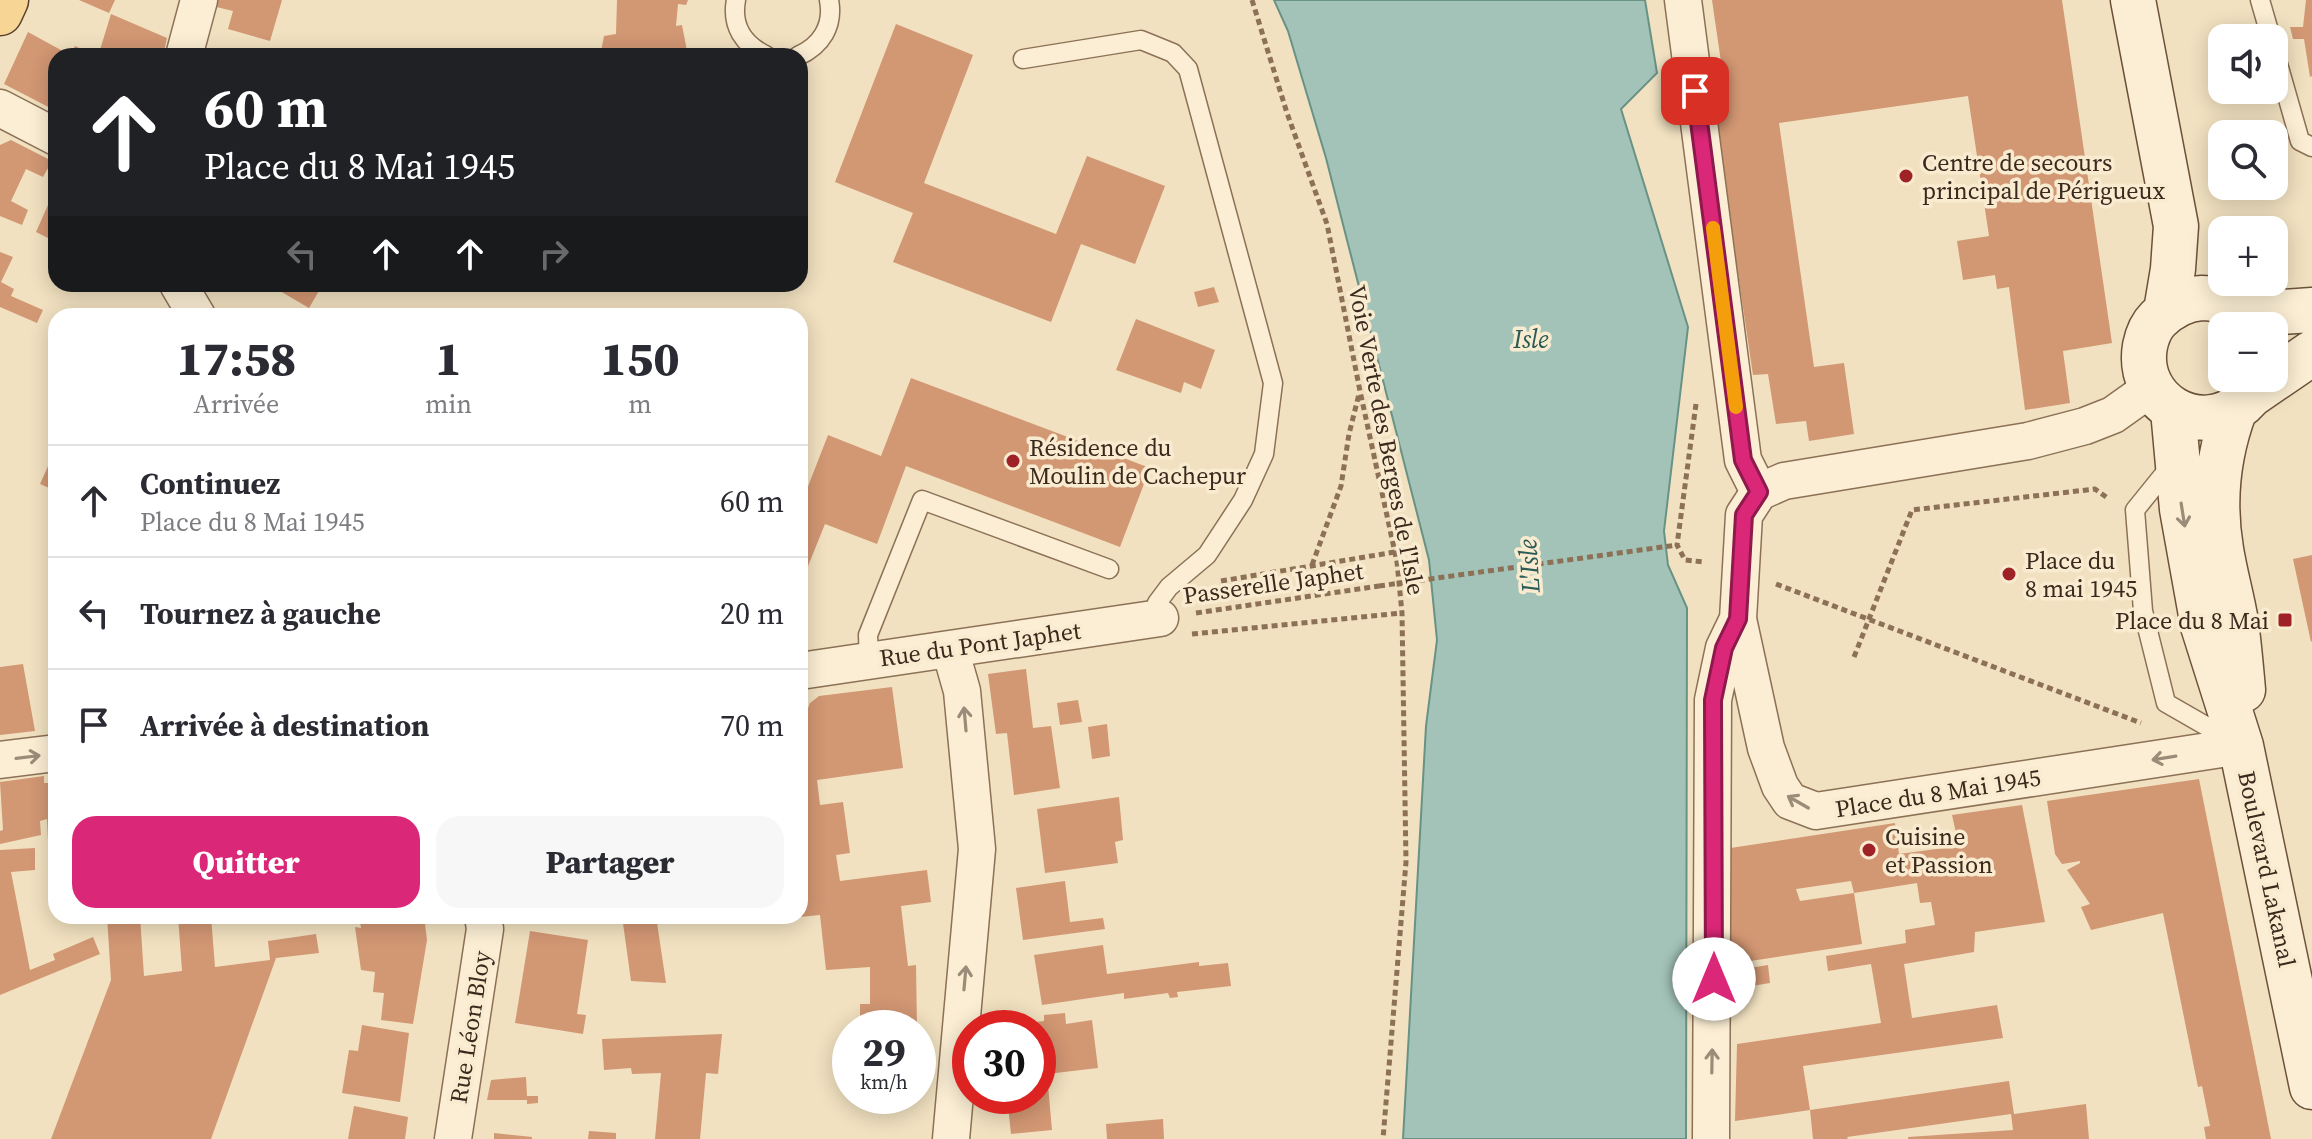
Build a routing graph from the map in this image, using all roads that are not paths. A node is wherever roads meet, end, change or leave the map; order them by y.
1 (6, 0) edge
2 (199, 0) edge
3 (736, 0) edge
4 (829, 0) edge
5 (1683, 0) edge
6 (2133, 0) edge
7 (2260, 0) edge
8 (0, 13) edge
9 (2267, 24) edge
10 (186, 48) edge
11 (750, 48) edge
12 (808, 50) edge
13 (1023, 59) dead end
14 (2288, 99) edge
15 (0, 108) edge
16 (48, 133) edge
17 (2312, 147) edge
18 (2176, 226) junction
19 (2312, 310) edge
20 (2166, 311) junction
21 (2236, 311) edge
22 (2312, 353) edge
23 (2249, 393) edge
24 (2162, 399) junction
25 (2177, 458) junction
26 (1759, 492) junction
27 (1109, 569) dead end
28 (1164, 602) joint
29 (1738, 619) junction
30 (950, 649) junction
31 (869, 660) junction
32 (808, 670) edge
33 (2241, 746) junction
34 (48, 754) edge
35 (0, 760) edge
36 (484, 924) edge
37 (2312, 1087) edge
38 (453, 1139) edge
39 (951, 1139) edge
40 (1711, 1139) edge

1 - 8 main road
2 - 10 street
3 - 11 lane
4 - 12 lane
5 - 26 street
6 - 18 main road
7 - 9 lane
13 - 28 lane
14 - 17 lane
15 - 16 street
18 - 20 main road
18 - 21 main road
19 - 21 main road
20 - 21 main road
20 - 24 main road, Boulevard Lakanal
22 - 23 main road
23 - 24 main road
23 - 33 main road, Boulevard Lakanal
24 - 25 main road, Boulevard Lakanal
24 - 26 street
25 -> 33 main road, Boulevard Lakanal
25 - 33 lane
26 - 29 street, Place du 8 Mai 1945
27 - 31 lane
28 - 30 street, Rue du Pont Japhet
33 -> 29 street, Place du 8 Mai 1945
40 -> 29 street
30 - 31 street, Rue du Pont Japhet
39 -> 30 street
31 - 32 street, Rue du Pont Japhet
33 - 37 main road, Boulevard Lakanal
35 -> 34 street
36 - 38 street, Rue Léon Bloy

